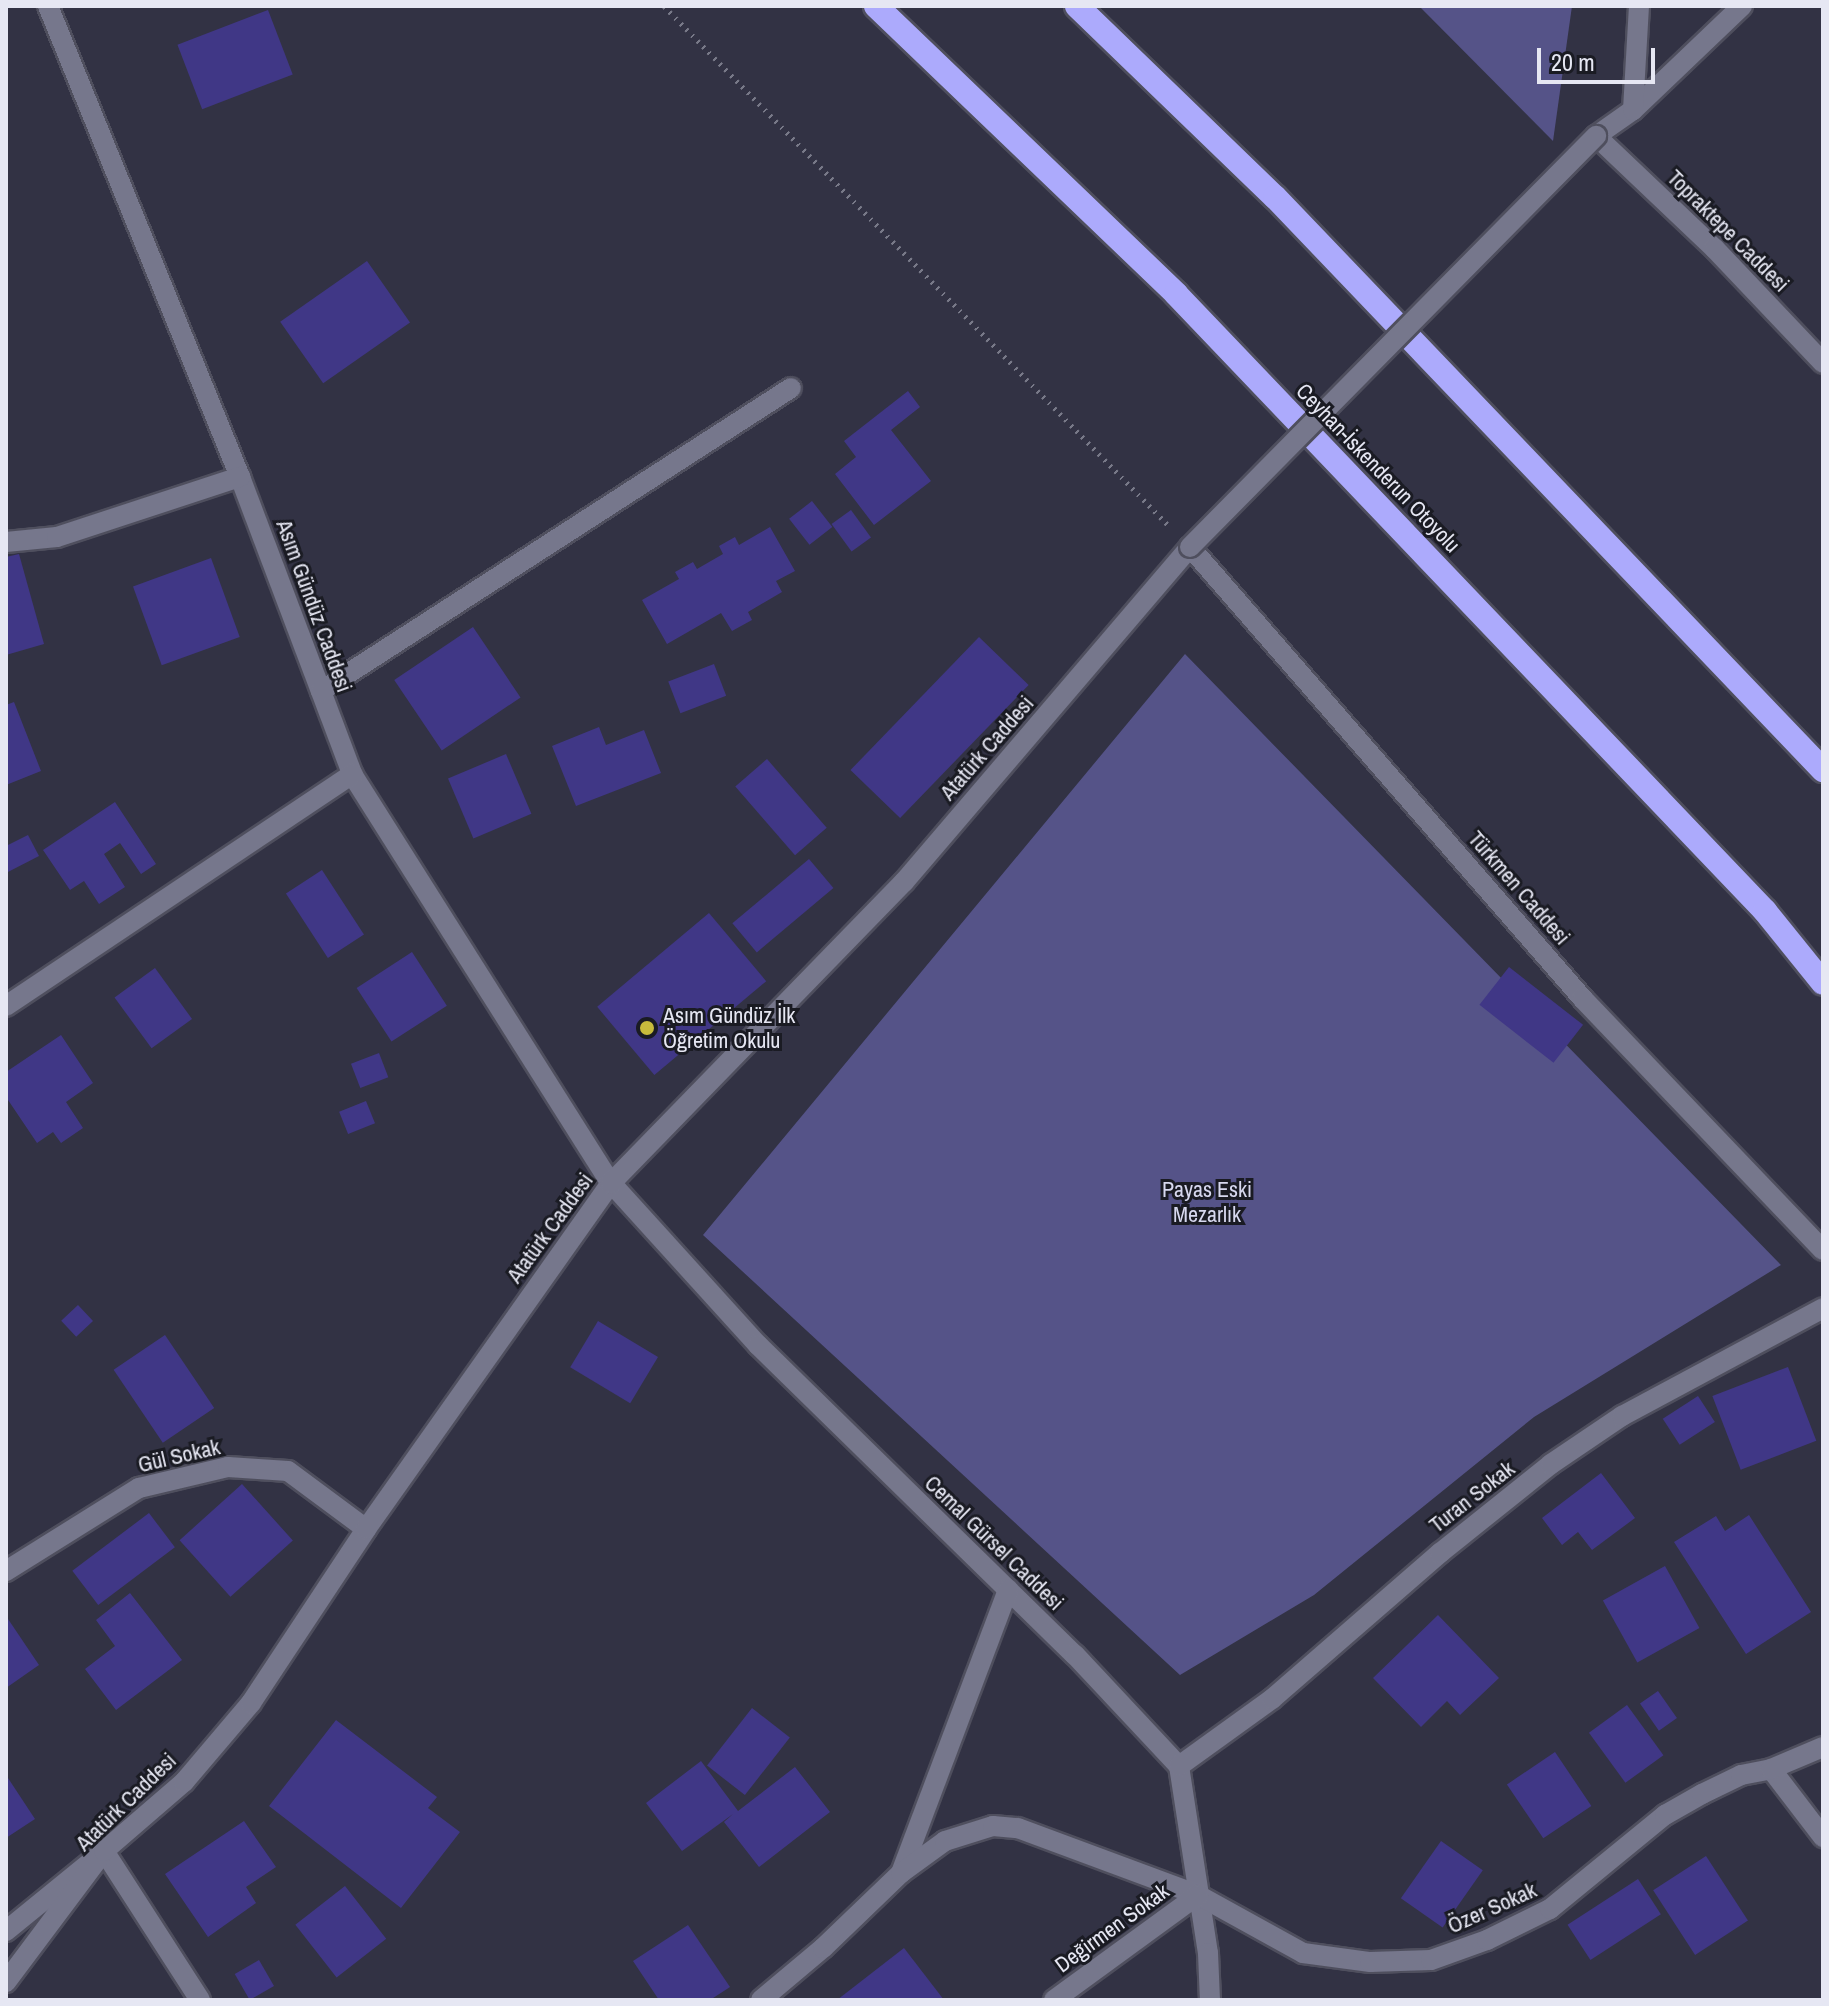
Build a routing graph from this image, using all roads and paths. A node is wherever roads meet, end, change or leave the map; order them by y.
1 (48, 6) edge
2 (664, 6) edge
3 (876, 6) edge
4 (1077, 6) edge
5 (1639, 6) edge
6 (1742, 6) edge
7 (1633, 110) junction
8 (1596, 136) junction
9 (1823, 363) edge
10 (791, 388) dead end
11 (240, 477) junction
12 (6, 542) edge
13 (1190, 547) junction
14 (321, 691) junction
15 (1823, 770) edge
16 (352, 774) junction
17 (1823, 983) edge
18 (6, 1006) edge
19 (611, 1183) junction
20 (1823, 1250) edge
21 (1823, 1308) edge
22 (366, 1529) junction
23 (6, 1571) edge
24 (1008, 1590) junction
25 (1823, 1747) edge
26 (1179, 1766) junction
27 (1771, 1769) junction
28 (1823, 1837) edge
29 (104, 1851) junction
30 (901, 1873) junction
31 (1198, 1895) junction
32 (6, 1931) edge
33 (6, 1982) edge
34 (200, 2000) edge
35 (761, 2000) edge
36 (1054, 2000) edge
37 (1210, 2000) edge

1 - 11 street, Asım Gündüz Caddesi
2 - 13 path
3 - 17 highway, Ceyhan-İskenderun Otoyolu
4 - 15 highway
5 - 7 street
6 - 7 street, Atatürk Caddesi
7 - 8 street, Atatürk Caddesi
8 - 9 street, Topraktepe Caddesi
8 - 13 street, Atatürk Caddesi, bridge
10 - 14 street
11 - 12 street
11 - 14 street, Asım Gündüz Caddesi
13 - 19 street, Atatürk Caddesi
13 - 20 street, Türkmen Caddesi
14 - 16 street, Asım Gündüz Caddesi
16 - 18 street
16 - 19 street, Asım Gündüz Caddesi
19 - 22 street, Atatürk Caddesi
19 - 24 street, Cemal Gürsel Caddesi
21 - 26 street, Turan Sokak
22 - 23 street, Gül Sokak
22 - 29 street, Atatürk Caddesi
24 - 26 street, Cemal Gürsel Caddesi
24 - 30 street
25 - 27 street, Özer Sokak
26 - 31 street
27 - 28 street
27 - 31 street, Özer Sokak
29 - 32 street
29 - 33 street, Atatürk Caddesi
29 - 34 street
30 - 31 street, Özer Sokak
30 - 35 street, Özer Sokak
31 - 36 street, Değirmen Sokak
31 - 37 street

